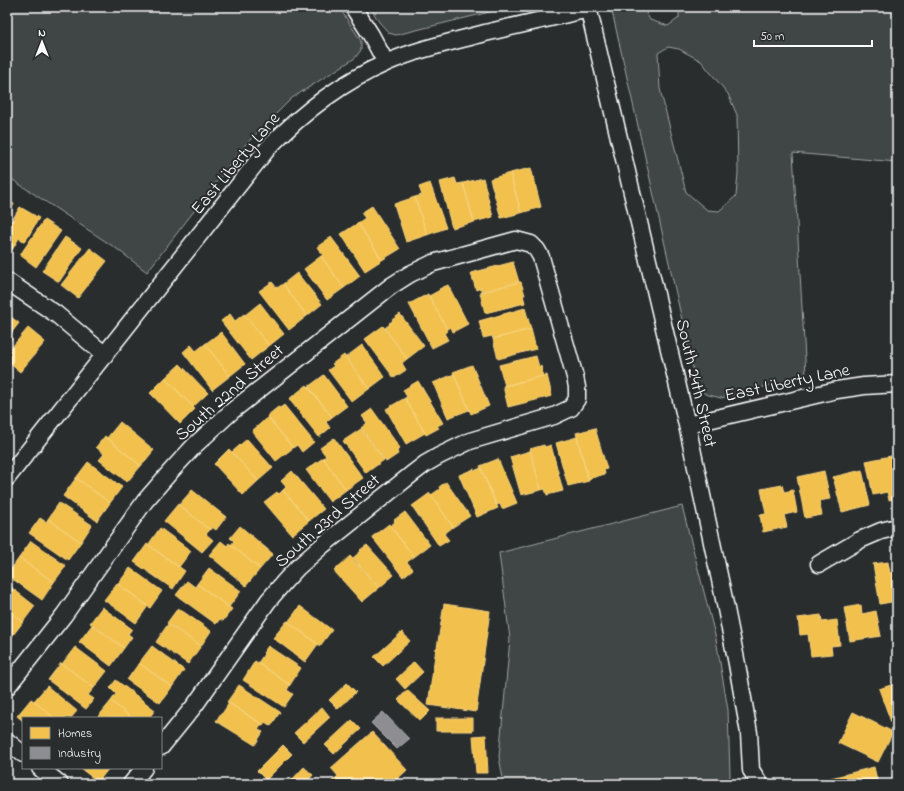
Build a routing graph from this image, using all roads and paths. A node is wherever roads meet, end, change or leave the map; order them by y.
1 (353, 7) edge
2 (588, 8) edge
3 (386, 63) junction
4 (531, 244) joint
5 (7, 281) edge
6 (104, 355) junction
7 (897, 384) edge
8 (687, 425) junction
9 (7, 478) edge
10 (897, 527) edge
11 (819, 564) dead end
12 (7, 687) edge
13 (7, 741) edge
14 (162, 746) edge
15 (22, 753) edge
16 (41, 769) edge
17 (143, 769) edge
18 (748, 777) edge
19 (60, 784) edge
20 (131, 784) edge
21 (760, 784) edge

1 - 3 street
2 - 3 street, East Liberty Lane
2 - 8 street, South 24th Street
3 - 6 street, East Liberty Lane
4 - 12 street, South 22nd Street
4 - 14 street, South 23rd Street
5 - 6 street
6 - 9 street, East Liberty Lane
7 - 8 street, East Liberty Lane
8 - 18 street, South 24th Street
10 - 11 street
13 - 15 street
16 - 19 street
17 - 20 street
18 - 21 street, South 24th Street

